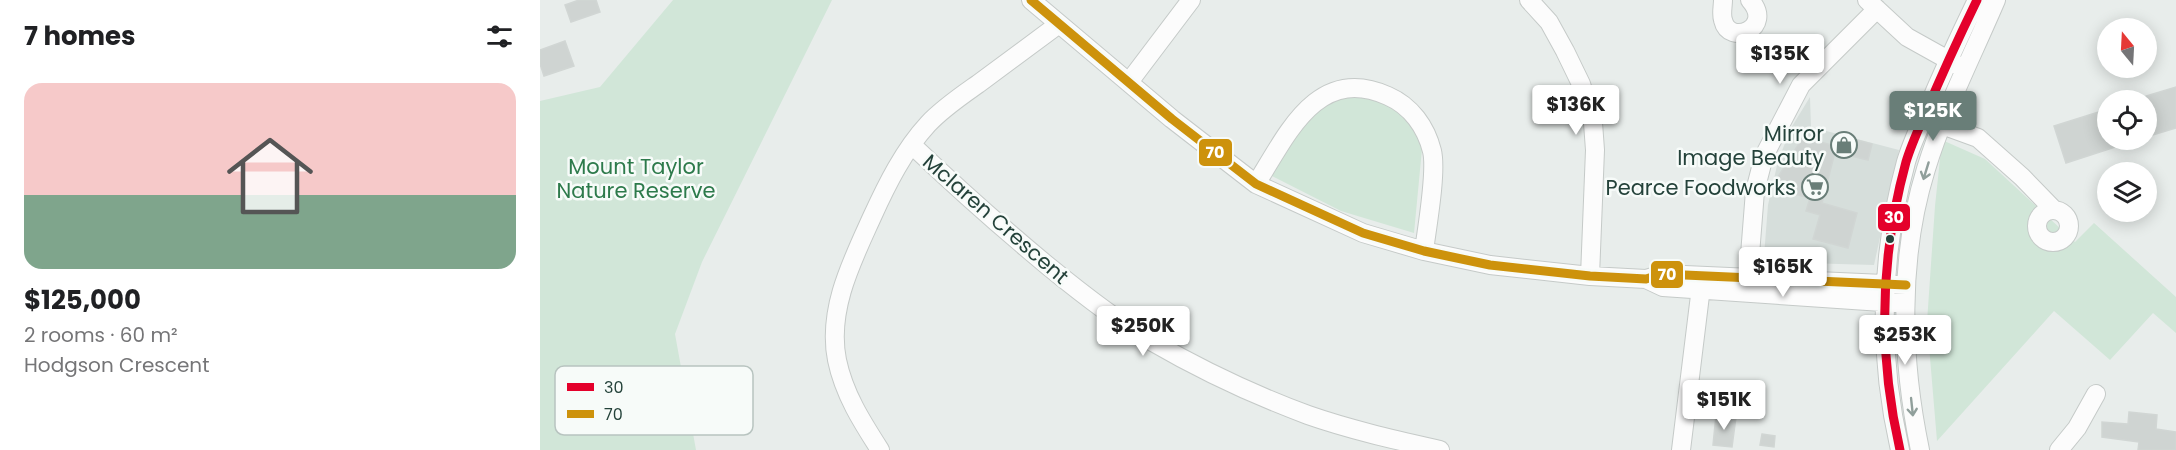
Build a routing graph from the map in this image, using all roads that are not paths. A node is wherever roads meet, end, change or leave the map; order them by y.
1 (1031, 0) edge
2 (1191, 0) edge
3 (1529, 0) edge
4 (1723, 0) edge
5 (1750, 0) edge
6 (1977, 0) edge
7 (1996, 0) edge
8 (1872, 4) edge
9 (1059, 24) junction
10 (1948, 60) junction
11 (1966, 70) junction
12 (1129, 82) junction
13 (1924, 118) junction
14 (1943, 125) junction
15 (912, 145) junction
16 (1256, 184) junction
17 (2054, 210) dead end
18 (1424, 251) junction
19 (1590, 276) junction
20 (1701, 283) junction
21 (1748, 285) junction
22 (1885, 293) junction
23 (1906, 294) junction
24 (2096, 393) dead end
25 (880, 450) edge
26 (1440, 450) edge
27 (1681, 450) edge
28 (1900, 450) edge
29 (1920, 450) edge
30 (2059, 450) edge

1 - 9 street
2 - 12 street
3 - 19 street
4 - 5 street
6 - 10 street
7 - 11 street
8 - 10 street
8 - 21 street
9 - 12 street
9 - 15 street
10 - 11 street
10 - 13 street
11 - 14 street
12 - 16 street
13 - 14 street
13 - 22 street
14 - 17 street
14 -> 23 street
15 - 25 street
15 - 26 street, Mclaren Crescent
16 - 18 street
16 - 18 street
18 - 19 street
19 - 20 street
20 - 21 street
20 - 27 street
21 - 22 street
22 - 23 street
22 - 28 street
23 -> 29 street
24 - 30 street

